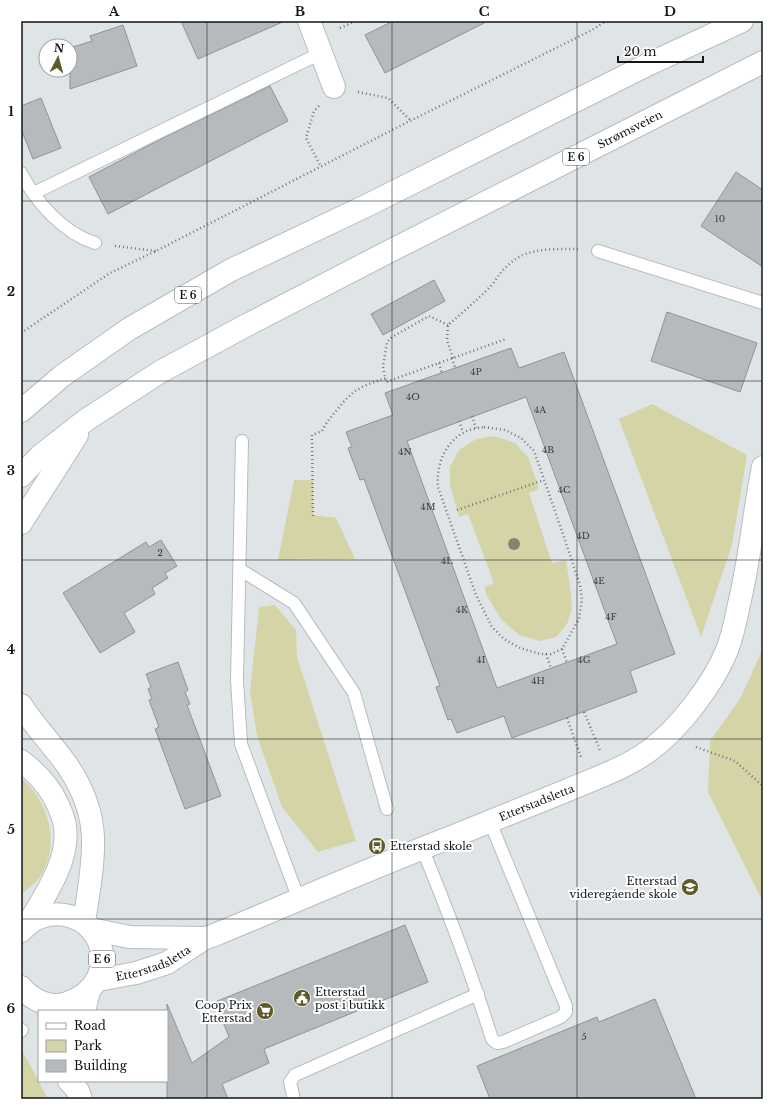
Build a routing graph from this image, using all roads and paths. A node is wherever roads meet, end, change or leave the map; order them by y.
1 (309, 21) edge
2 (606, 21) edge
3 (742, 21) edge
4 (321, 53) junction
5 (763, 62) edge
6 (334, 87) junction
7 (411, 121) junction
8 (321, 167) junction
9 (21, 173) edge
10 (34, 193) junction
11 (95, 243) joint
12 (156, 251) junction
13 (598, 251) joint
14 (763, 303) edge
15 (448, 325) junction
16 (21, 333) edge
17 (506, 339) dead end
18 (453, 358) junction
19 (439, 363) junction
20 (455, 368) dead end
21 (442, 373) dead end
22 (385, 378) junction
23 (21, 411) edge
24 (472, 416) dead end
25 (86, 420) junction
26 (459, 421) dead end
27 (476, 428) junction
28 (464, 432) junction
29 (242, 441) dead end
30 (763, 467) edge
31 (21, 476) edge
32 (544, 480) junction
33 (457, 510) dead end
34 (313, 516) dead end
35 (21, 523) edge
36 (757, 548) edge
37 (239, 569) junction
38 (562, 649) junction
39 (546, 654) junction
40 (567, 662) dead end
41 (551, 668) dead end
42 (21, 705) edge
43 (584, 712) dead end
44 (567, 718) dead end
45 (696, 747) dead end
46 (600, 750) dead end
47 (582, 758) dead end
48 (21, 761) edge
49 (763, 786) edge
50 (386, 809) dead end
51 (490, 822) junction
52 (422, 848) junction
53 (299, 900) junction
54 (88, 926) junction
55 (25, 927) edge
56 (204, 938) junction
57 (90, 994) edge
58 (478, 994) junction
59 (30, 997) edge
60 (294, 1099) edge

1 - 4 main road
2 - 7 path
3 - 23 main road, E 6
4 - 6 main road
4 - 10 lane
5 - 25 main road, Strømsveien / E 6
6 - 7 path
6 - 8 path
7 - 8 path
8 - 12 path
9 - 10 lane
10 - 11 lane
11 - 12 path
12 - 16 path
13 - 14 lane
13 - 15 path
15 - 18 path
15 - 22 path
17 - 18 path
18 - 19 path
18 - 20 path
19 - 21 path
19 - 22 path
22 - 34 path
24 - 27 path
25 - 31 main road, E 6
25 - 35 main road
26 - 28 path
27 - 28 path
27 - 32 path
28 - 39 path
29 - 37 lane
30 - 36 main road, Etterstadsletta
32 - 33 path
32 - 38 path
36 - 51 main road, Etterstadsletta
37 - 50 lane
37 - 53 lane
38 - 39 path
38 - 40 path
39 - 41 path
42 - 54 main road
43 - 46 path
44 - 47 path
45 - 49 path
48 - 55 main road
51 - 52 main road, Etterstadsletta
51 - 58 lane
52 - 53 main road, Etterstadsletta
52 - 58 lane
53 - 56 main road, Etterstadsletta
54 - 55 main road, Etterstadsletta
54 - 56 main road, Etterstadsletta
54 - 57 main road, E 6
56 - 57 main road, Etterstadsletta
57 - 59 main road, Etterstadsletta
58 - 60 lane

